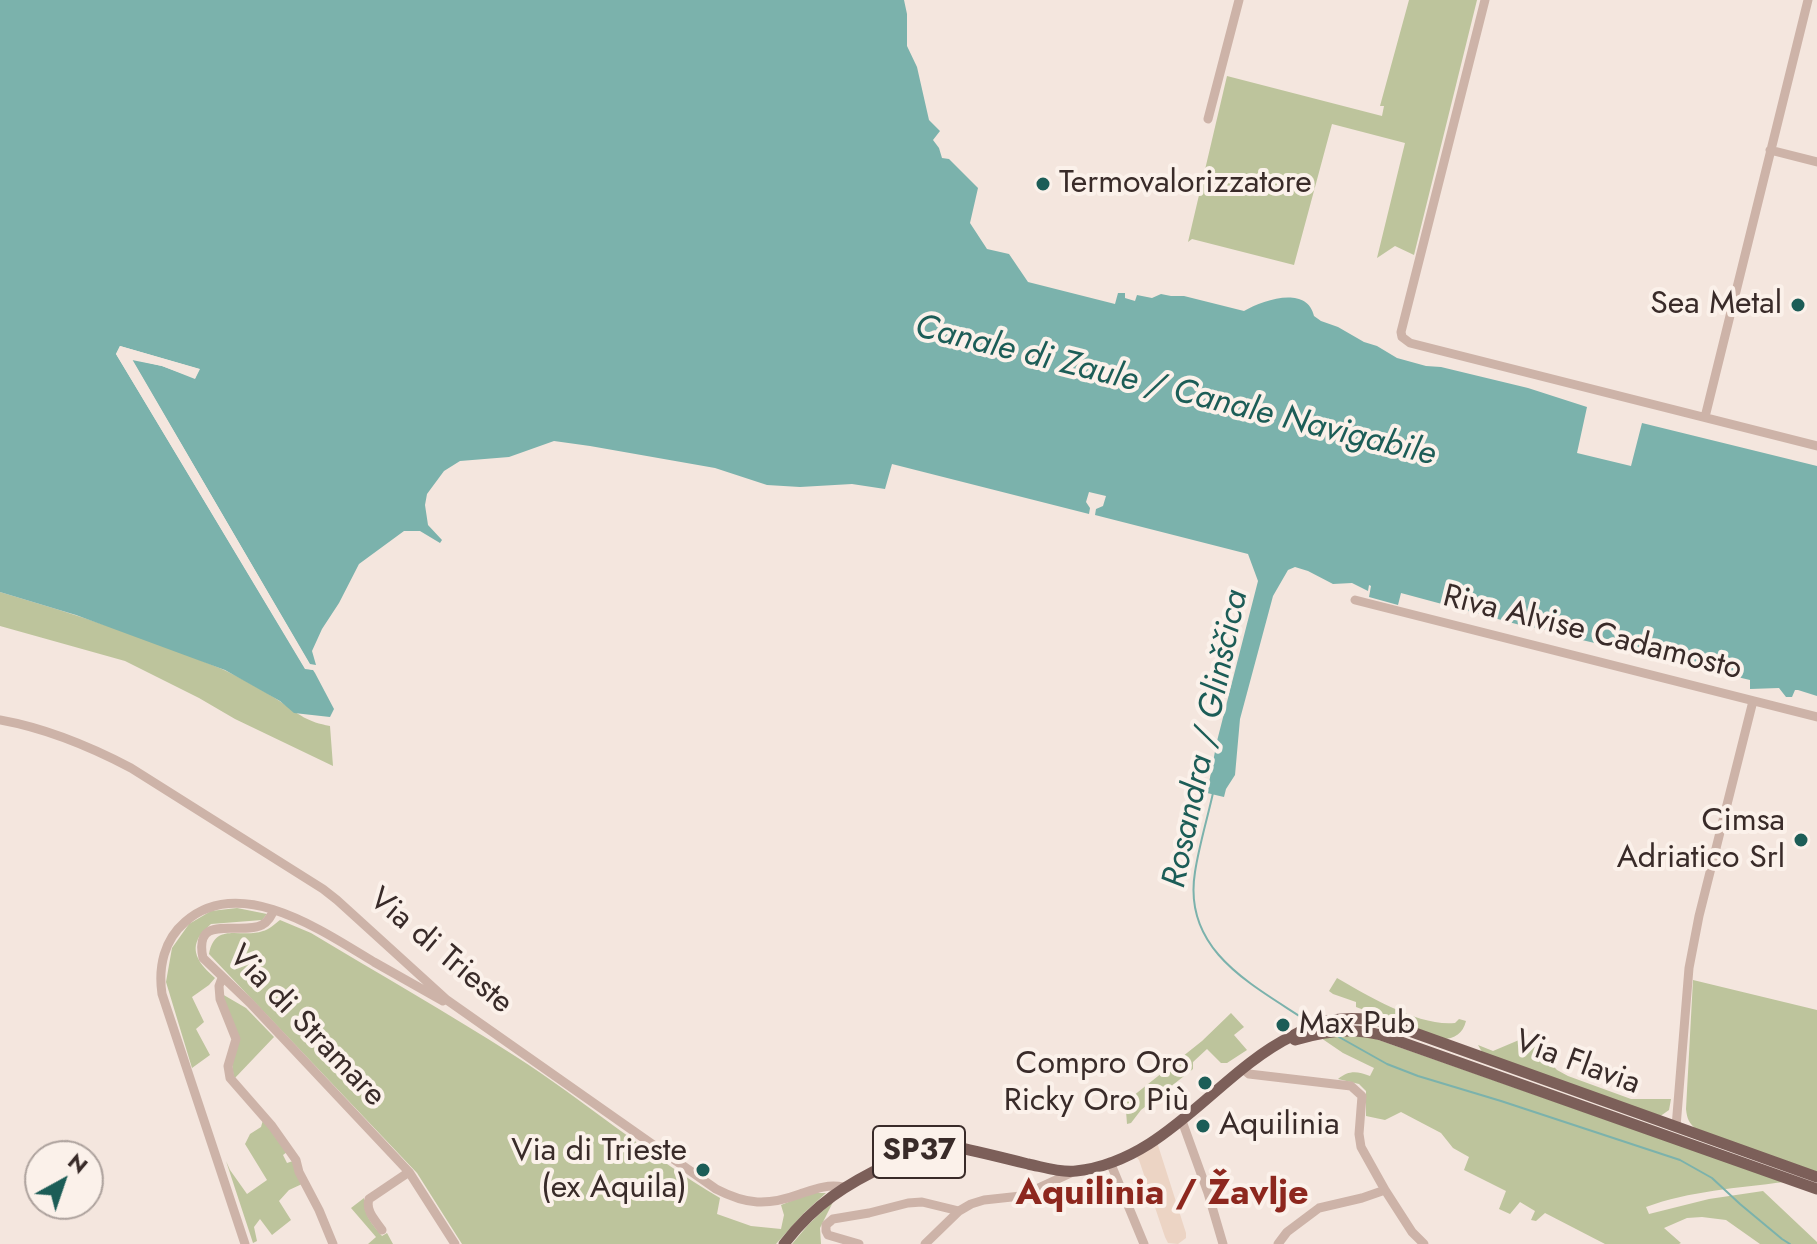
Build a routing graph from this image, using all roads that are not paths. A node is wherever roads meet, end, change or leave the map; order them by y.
1 (1239, 0) edge
2 (1485, 0) edge
3 (1808, 0) edge
4 (1208, 119) dead end
5 (1770, 150) junction
6 (1817, 162) edge
7 (1705, 417) junction
8 (1817, 446) edge
9 (1355, 600) dead end
10 (1753, 701) junction
11 (1817, 717) edge
12 (0, 720) edge
13 (274, 910) junction
14 (222, 978) junction
15 (470, 1017) junction
16 (1271, 1047) junction
17 (1243, 1069) junction
18 (1182, 1121) junction
19 (1676, 1127) junction
20 (1110, 1162) junction
21 (1044, 1167) junction
22 (1074, 1171) junction
23 (409, 1172) junction
24 (1817, 1177) edge
25 (843, 1187) junction
26 (1817, 1189) edge
27 (1385, 1190) junction
28 (1031, 1191) junction
29 (959, 1211) junction
30 (382, 1230) dead end
31 (331, 1243) edge
32 (245, 1244) edge
33 (455, 1244) edge
34 (784, 1244) edge
35 (859, 1244) edge
36 (925, 1244) edge
37 (1144, 1244) edge
38 (1223, 1244) edge
39 (1278, 1244) edge
40 (1424, 1244) edge

1 - 4 street
2 - 7 street
3 - 5 street
5 - 6 street
5 - 7 street
7 - 8 street
9 - 10 street, Riva Alvise Cadamosto
10 - 11 street, Riva Alvise Cadamosto
10 - 19 street
12 - 15 street, Via di Trieste
13 - 14 street, Via di Stramare
13 - 15 street
13 - 32 street
14 - 23 street, Via di Stramare
14 - 31 street
15 - 25 street, Via di Trieste
16 - 17 main road, SP37
16 - 19 main road, Via Flavia / SP37
16 - 26 main road, Via Flavia / SP37
17 - 18 main road, SP37
17 - 27 street
18 - 20 main road, SP37
18 - 38 street
19 - 24 main road, Via Flavia
20 - 22 main road, SP37
20 - 37 street
21 - 22 main road, SP37
21 - 25 main road, SP37
21 - 28 street
22 - 28 street
23 - 30 street
23 - 33 street, Via di Stramare
25 - 34 main road, SP37
27 - 39 street
27 - 40 street
28 - 29 street
29 - 35 street
29 - 36 street

